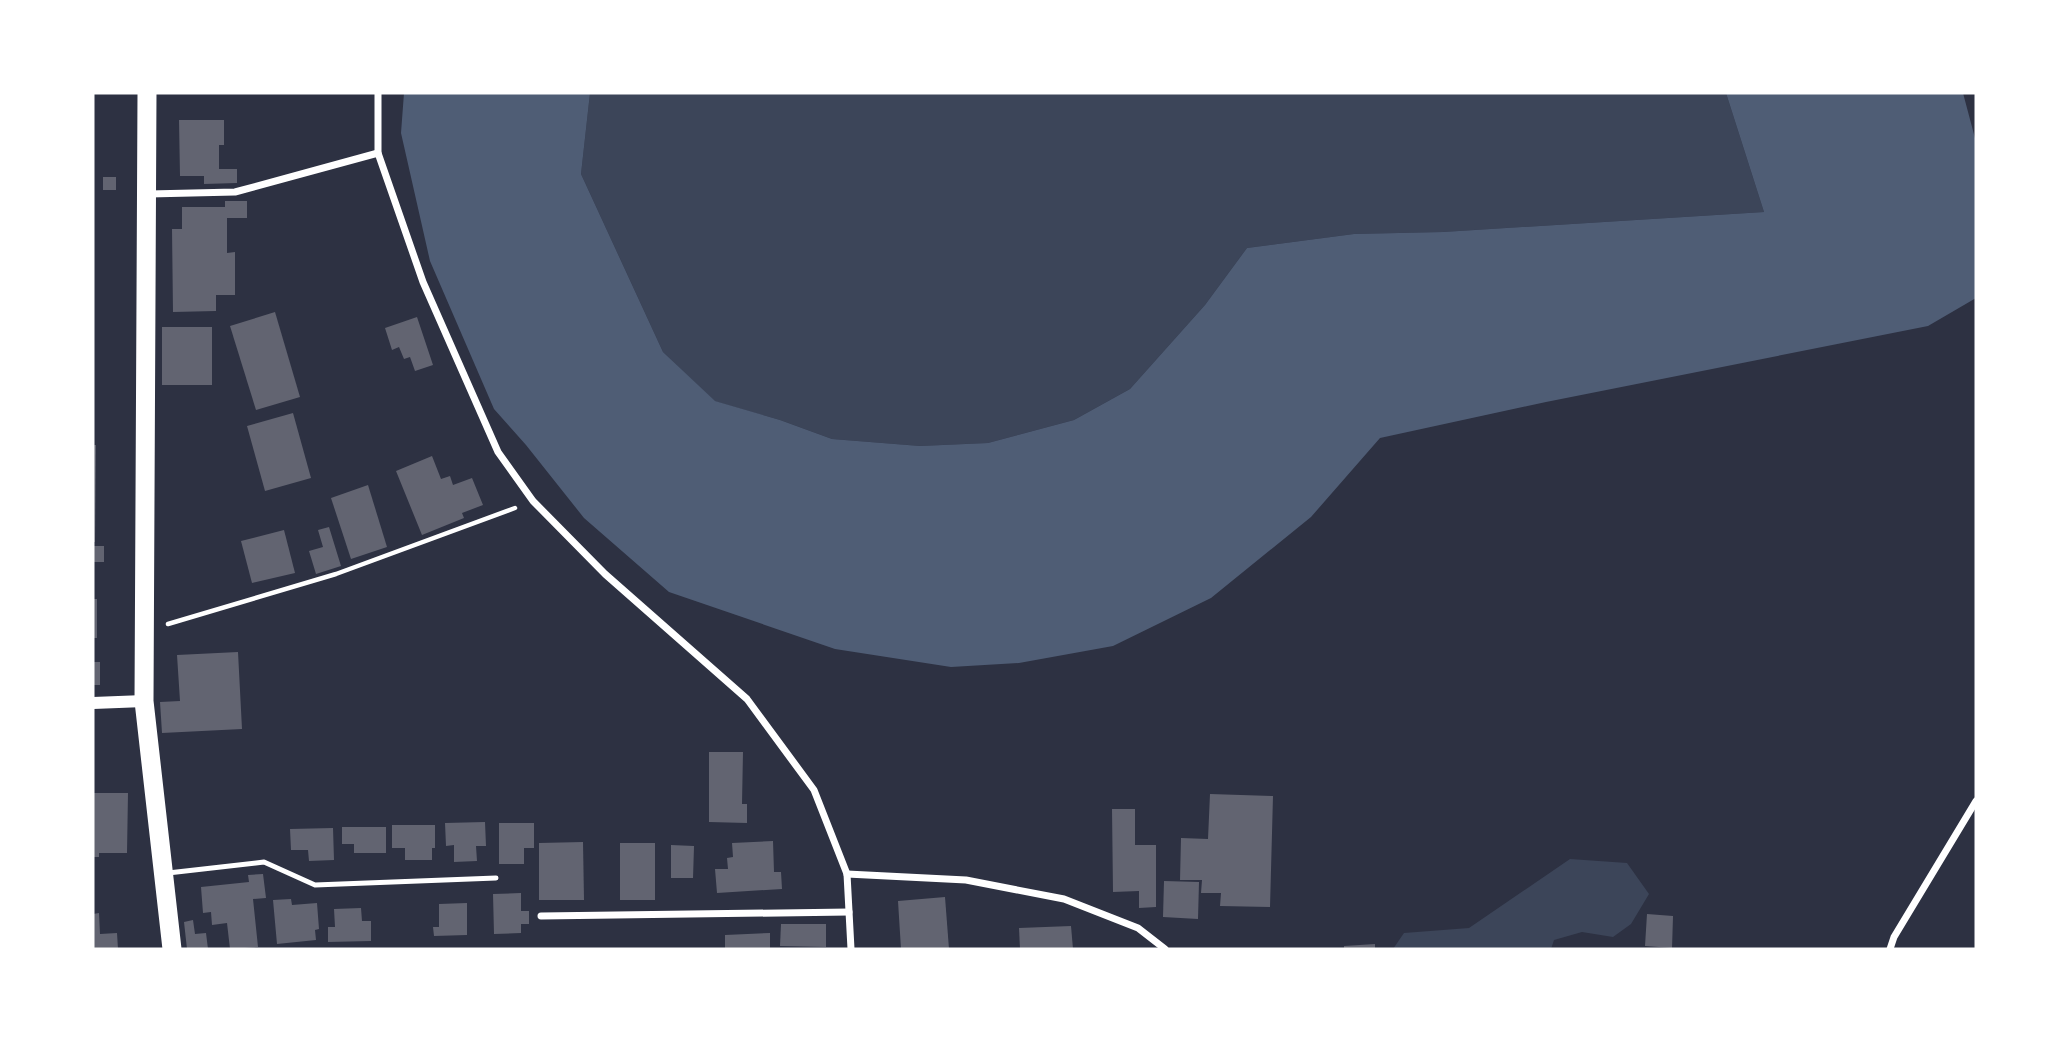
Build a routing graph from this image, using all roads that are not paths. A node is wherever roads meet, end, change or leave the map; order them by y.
1 (147, 93) edge
2 (378, 93) edge
3 (378, 152) junction
4 (147, 194) junction
5 (144, 701) junction
6 (93, 703) edge
7 (1976, 801) edge
8 (162, 874) junction
9 (848, 874) junction
10 (496, 878) dead end
11 (849, 912) junction
12 (541, 916) dead end
13 (172, 949) edge
14 (851, 949) edge
15 (1165, 949) edge
16 (1890, 949) edge

1 - 4 highway
2 - 3 street
3 - 4 street
3 - 9 street
4 - 5 highway
5 - 6 street
5 - 8 highway
7 - 16 street
8 - 10 lane
8 - 13 highway
9 - 11 street
9 - 15 street
11 - 12 street
11 - 14 street

